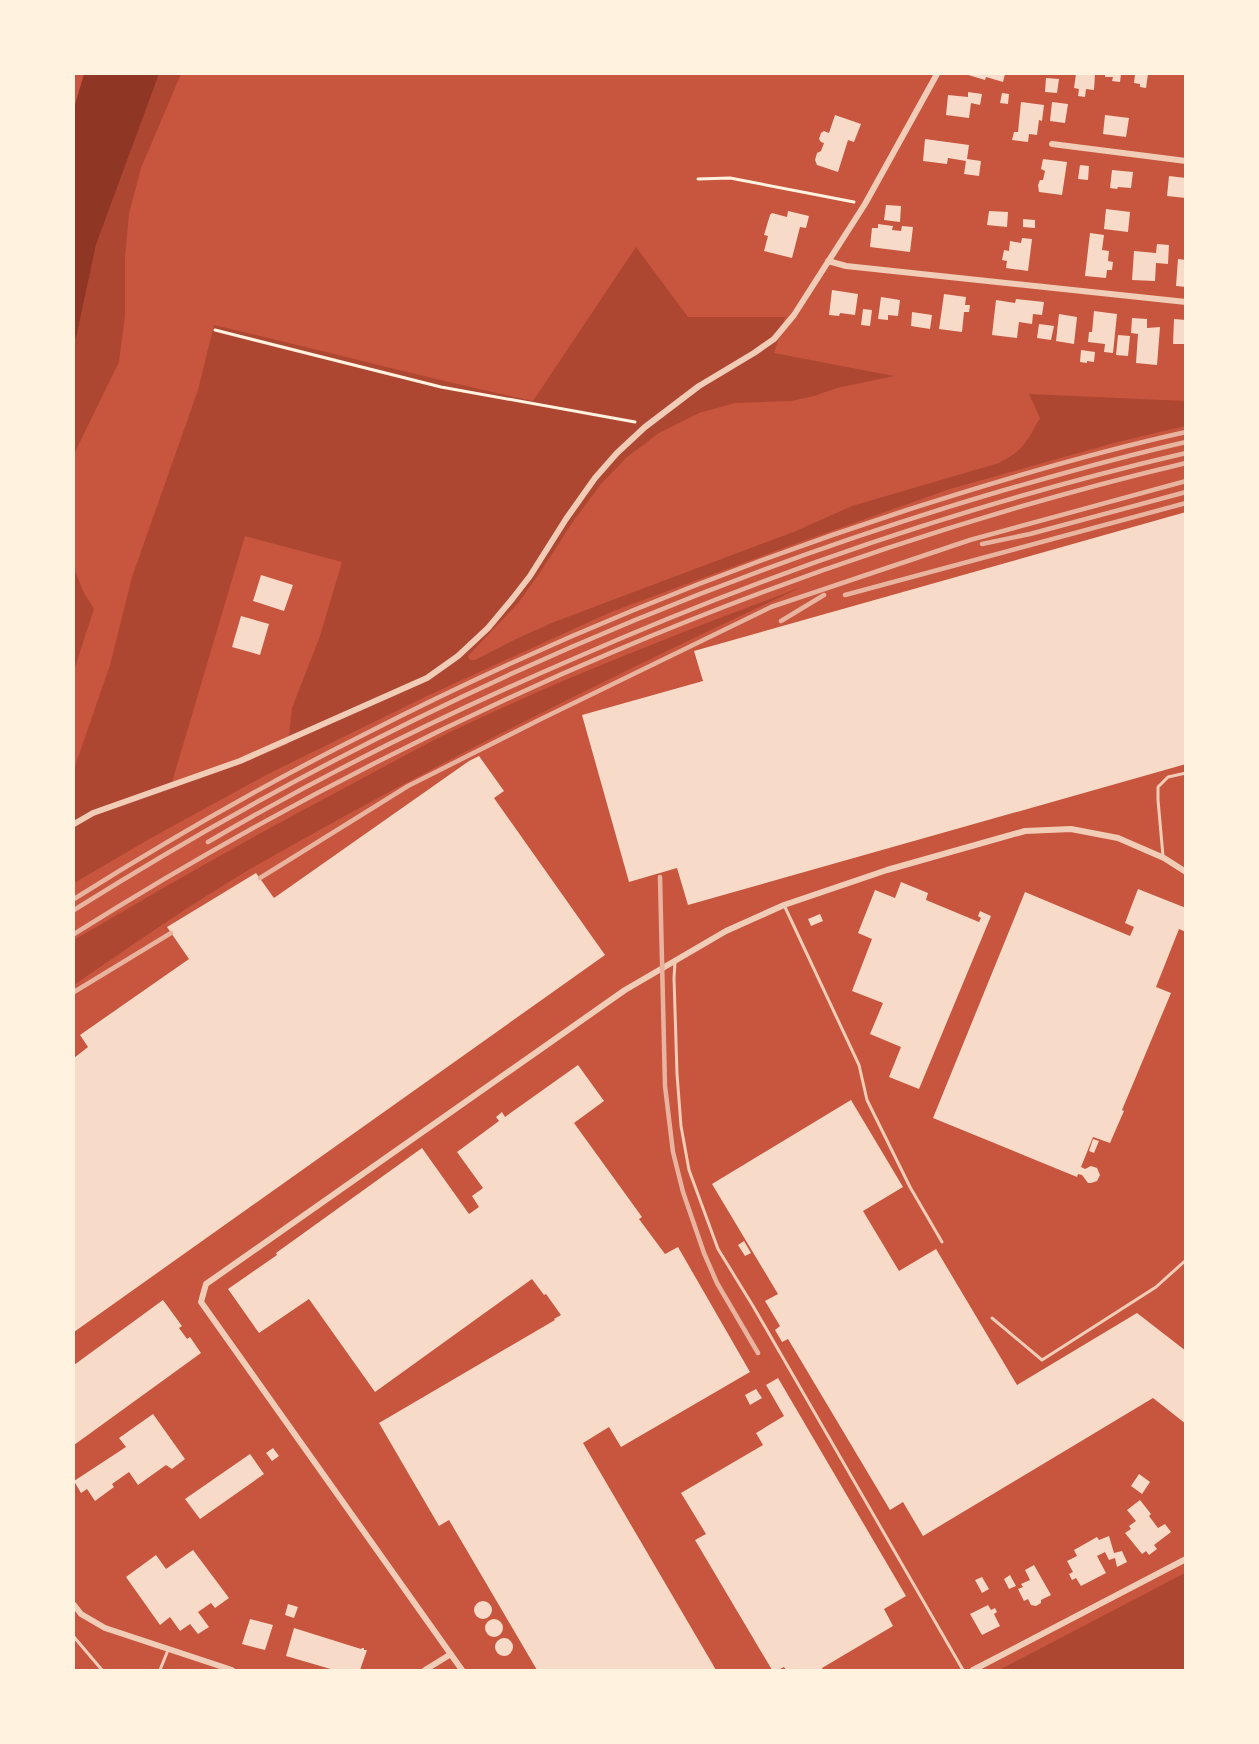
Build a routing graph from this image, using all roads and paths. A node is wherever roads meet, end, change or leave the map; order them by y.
1 (937, 74) edge
2 (1052, 144) dead end
3 (1185, 161) edge
4 (698, 179) dead end
5 (865, 204) junction
6 (828, 261) junction
7 (1185, 302) edge
8 (214, 330) dead end
9 (645, 427) junction
10 (1185, 773) edge
11 (74, 824) edge
12 (1164, 858) junction
13 (1185, 872) edge
14 (784, 905) junction
15 (675, 960) junction
16 (942, 1242) dead end
17 (1185, 1260) edge
18 (992, 1318) dead end
19 (1185, 1559) edge
20 (74, 1605) edge
21 (74, 1636) edge
22 (168, 1650) junction
23 (451, 1654) junction
24 (102, 1671) edge
25 (160, 1671) edge
26 (232, 1671) edge
27 (425, 1671) edge
28 (462, 1671) edge
29 (963, 1671) edge
30 (973, 1671) edge

1 - 5 street
2 - 3 street
4 - 5 path
5 - 6 street
6 - 7 street
6 - 9 street
8 - 9 path
9 - 11 street
10 - 12 lane
12 - 13 street
12 - 14 street
14 - 15 street
14 - 16 lane
15 - 23 street
15 - 29 lane
17 - 18 lane
19 - 30 street
20 - 22 street
21 - 24 lane
22 - 25 lane
22 - 26 street
23 - 27 street
23 - 28 street

